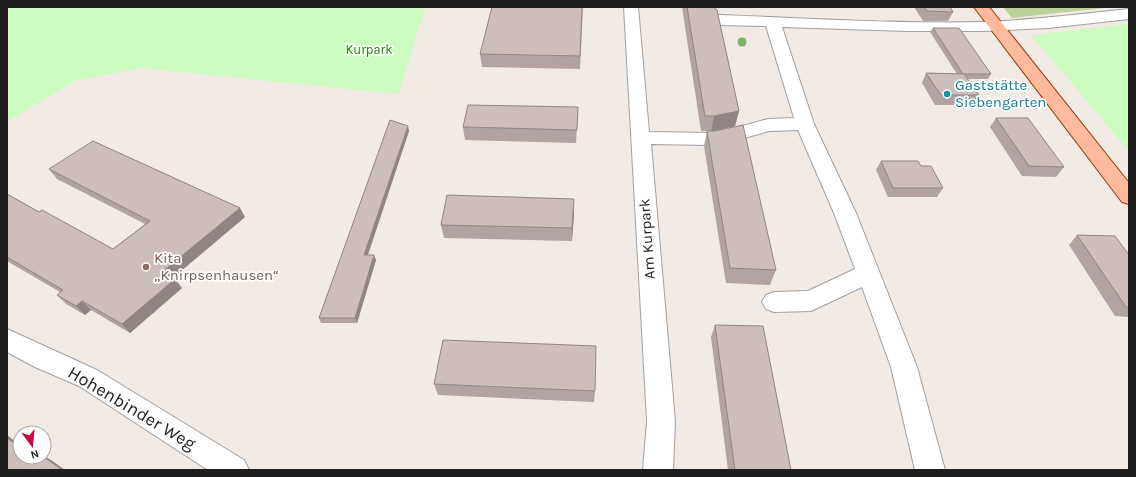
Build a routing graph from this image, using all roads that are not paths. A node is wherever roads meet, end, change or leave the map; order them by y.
1 (630, 7) edge
2 (981, 7) edge
3 (1129, 14) edge
4 (718, 20) edge
5 (772, 21) junction
6 (996, 26) junction
7 (805, 124) junction
8 (640, 138) junction
9 (1129, 197) edge
10 (870, 278) junction
11 (774, 302) dead end
12 (7, 340) edge
13 (234, 470) edge
14 (658, 470) edge
15 (930, 470) edge

1 - 8 street, Am Kurpark
2 - 6 main road
3 - 6 street
4 - 5 street
5 - 6 street
5 - 7 street
6 - 9 main road
7 - 8 street
7 - 10 street
8 - 14 street, Am Kurpark
10 - 11 street
10 - 15 street
12 - 13 street, Hohenbinder Weg

